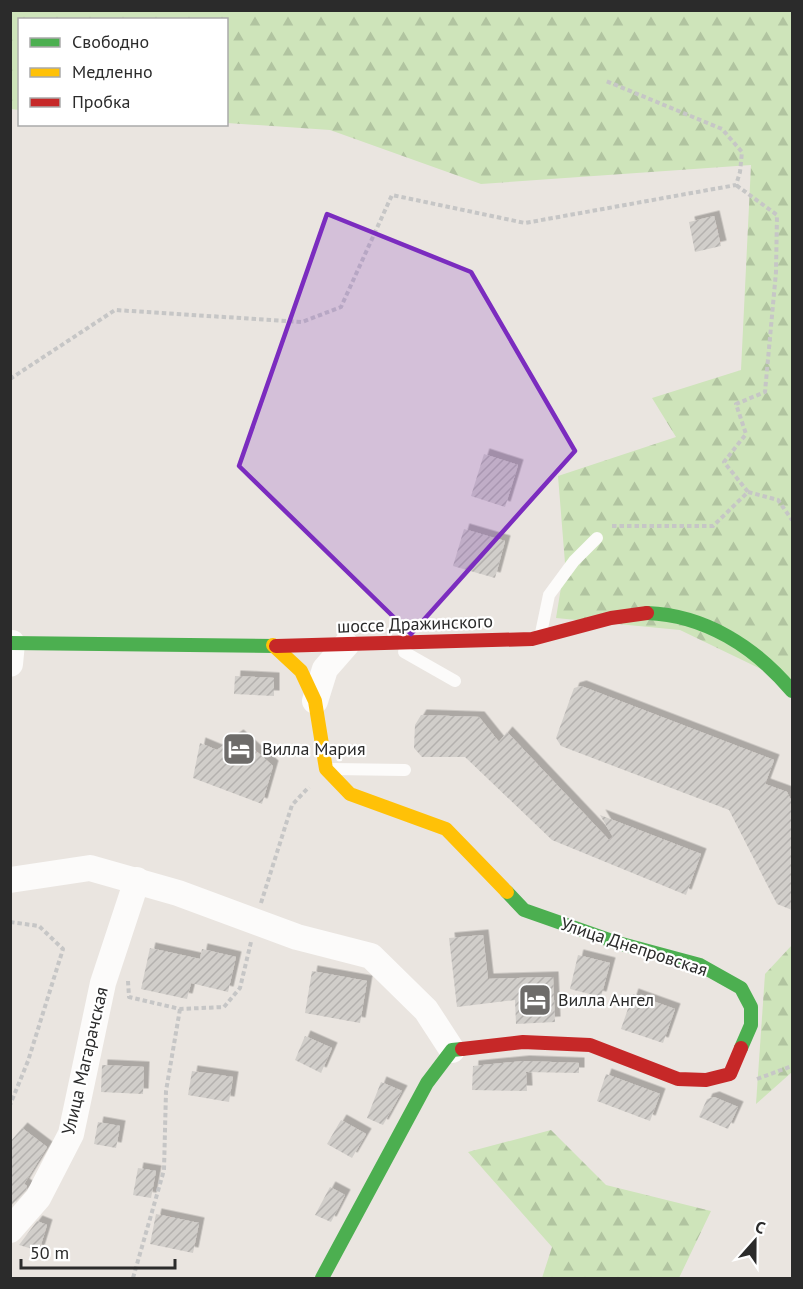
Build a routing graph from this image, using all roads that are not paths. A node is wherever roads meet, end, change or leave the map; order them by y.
1 (597, 538) dead end
2 (541, 637) junction
3 (389, 644) junction
4 (273, 645) junction
5 (346, 645) junction
6 (11, 650) edge
7 (455, 681) dead end
8 (792, 691) edge
9 (315, 701) junction
10 (326, 769) junction
11 (405, 770) dead end
12 (10, 880) edge
13 (136, 880) junction
14 (452, 1050) junction
15 (10, 1230) edge
16 (322, 1278) edge

1 - 2 lane
2 - 3 street, шоссе Дражинского
2 - 8 street, шоссе Дражинского
3 - 5 street, шоссе Дражинского
3 - 7 lane
4 - 5 street, шоссе Дражинского
4 - 6 street, шоссе Дражинского
4 - 9 street
5 - 9 street
9 - 10 street
10 - 11 lane
10 - 14 street, Улица Днепровская
12 - 13 street
13 - 14 street
13 - 15 street, Улица Магарачская
14 - 16 street

